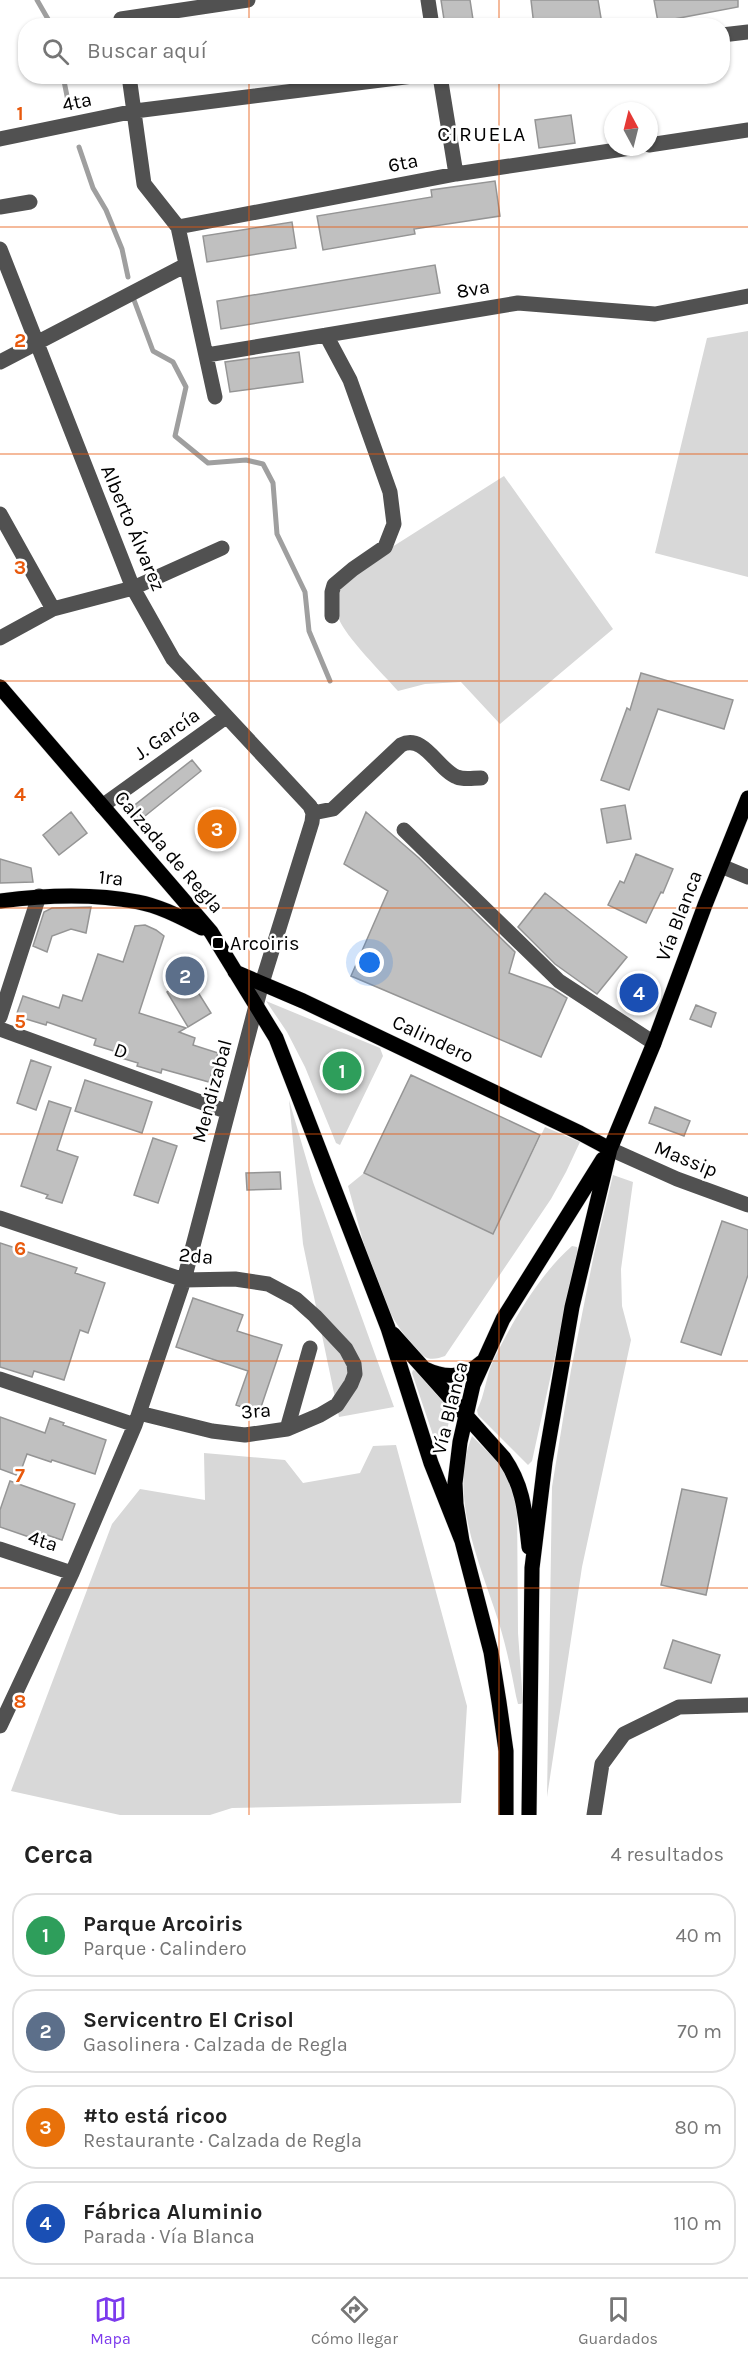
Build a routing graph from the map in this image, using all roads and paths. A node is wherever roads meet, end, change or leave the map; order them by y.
1 (248, 0) edge
2 (428, 0) edge
3 (144, 18) edge
4 (431, 18) edge
5 (748, 32) edge
6 (730, 34) edge
7 (130, 84) edge
8 (349, 84) edge
9 (441, 84) edge
10 (135, 111) junction
11 (748, 130) edge
12 (0, 139) edge
13 (658, 144) edge
14 (604, 152) edge
15 (456, 174) junction
16 (30, 202) dead end
17 (0, 207) edge
18 (178, 227) junction
19 (0, 249) edge
20 (186, 265) junction
21 (748, 296) edge
22 (326, 335) junction
23 (37, 343) junction
24 (207, 355) junction
25 (0, 362) edge
26 (215, 397) dead end
27 (0, 514) edge
28 (222, 548) dead end
29 (133, 588) junction
30 (53, 609) junction
31 (332, 616) dead end
32 (0, 638) edge
33 (0, 687) edge
34 (226, 717) junction
35 (481, 778) dead end
36 (748, 798) edge
37 (102, 806) junction
38 (313, 813) junction
39 (404, 830) dead end
40 (721, 866) junction
41 (748, 877) edge
42 (39, 896) junction
43 (0, 901) edge
44 (210, 932) junction
45 (235, 972) junction
46 (262, 982) junction
47 (256, 1006) junction
48 (0, 1017) edge
49 (0, 1029) edge
50 (654, 1043) junction
51 (228, 1112) junction
52 (610, 1149) junction
53 (748, 1205) edge
54 (0, 1218) edge
55 (184, 1280) junction
56 (388, 1328) junction
57 (310, 1348) dead end
58 (482, 1362) junction
59 (422, 1367) junction
60 (355, 1374) joint
61 (0, 1379) edge
62 (466, 1415) junction
63 (137, 1419) junction
64 (287, 1429) junction
65 (462, 1541) junction
66 (0, 1549) edge
67 (532, 1568) junction
68 (72, 1573) junction
69 (748, 1705) edge
70 (0, 1726) edge
71 (506, 1815) edge
72 (530, 1815) edge
73 (594, 1815) edge

1 - 3 street
2 - 4 street
5 - 6 street
7 - 10 street
8 - 10 street, 4ta
9 - 15 street
10 - 12 street, 4ta
10 - 18 street
11 - 13 street
14 - 15 street, 6ta
15 - 18 street, 6ta
16 - 17 street
18 - 20 street
19 - 23 street, Alberto Álvarez
20 - 23 street
20 - 24 street
21 - 22 street, 8va
22 - 24 street, 8va
22 - 31 street
23 - 25 street
23 - 29 street, Alberto Álvarez
24 - 26 street
27 - 30 street
28 - 29 street
29 - 30 street
29 - 34 street, Alberto Álvarez
30 - 32 street
33 - 37 main road, Calzada de Regla
34 - 37 street, J. García
34 - 38 street, Alberto Álvarez
35 - 38 street
36 - 40 main road, Vía Blanca
37 - 44 main road, Calzada de Regla
38 - 46 street, Mendizabal
39 - 50 street
40 - 41 street
40 - 50 main road, Vía Blanca
42 - 43 main road, 1ra
42 - 44 main road, 1ra
42 - 48 street
44 - 45 main road, Calzada de Regla
45 - 46 main road, Calindero
45 - 47 main road, Calzada de Regla
46 - 47 street, Mendizabal
46 - 52 main road, Calindero
47 - 51 street, Mendizabal
47 - 56 main road, Calzada de Regla
49 - 51 street, D
50 - 52 main road, Vía Blanca
51 - 55 street, Mendizabal
52 - 53 street, Massip
52 - 58 main road, Vía Blanca
52 - 67 main road, Vía Blanca
54 - 55 street, 2da
55 - 60 street, 2da
55 - 63 street, Mendizabal
56 - 59 main road
56 - 65 main road, Calzada de Regla
57 - 64 street
58 - 59 main road
58 - 62 main road, Vía Blanca
59 - 62 main road
60 - 64 street, 3ra
61 - 63 street, 3ra
62 - 65 main road, Vía Blanca
62 - 67 main road
63 - 64 street, 3ra
63 - 68 street, Mendizabal
65 - 71 main road, Vía Blanca
66 - 68 street, 4ta
67 - 72 main road, Vía Blanca
68 - 70 street, Mendizabal
69 - 73 street

